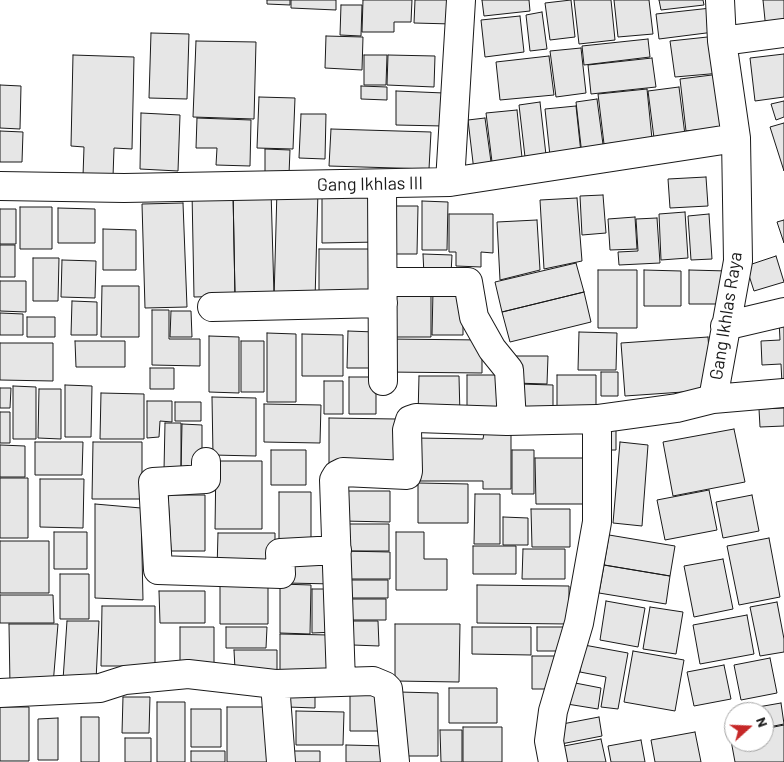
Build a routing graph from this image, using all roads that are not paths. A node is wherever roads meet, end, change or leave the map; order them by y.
1 (461, 0) edge
2 (720, 0) edge
3 (784, 33) edge
4 (722, 40) junction
5 (736, 138) junction
6 (450, 182) junction
7 (382, 184) junction
8 (0, 186) edge
9 (383, 293) junction
10 (212, 307) dead end
11 (784, 312) edge
12 (725, 326) junction
13 (383, 381) dead end
14 (784, 393) edge
15 (713, 399) junction
16 (597, 419) junction
17 (512, 421) junction
18 (206, 462) dead end
19 (337, 550) junction
20 (341, 682) junction
21 (276, 684) junction
22 (0, 692) edge
23 (281, 762) edge
24 (395, 762) edge
25 (553, 762) edge

1 - 6 street
2 - 4 street, Gang Ikhlas Raya
3 - 4 street
4 - 5 street, Gang Ikhlas Raya
5 - 6 street, Gang Ikhlas III
5 - 12 street, Gang Ikhlas Raya
6 - 7 street, Gang Ikhlas III
7 - 8 street, Gang Ikhlas III
7 - 9 street
9 - 10 street
9 - 13 street
9 - 17 street
11 - 12 street
12 - 15 street, Gang Ikhlas Raya
14 - 15 street
15 - 16 street, Gang Ikhlas Raya
16 - 17 street, Gang Ikhlas Raya
16 - 25 street
17 - 19 street, Gang Ikhlas Raya
18 - 19 street
19 - 20 street
20 - 21 street
20 - 24 street
21 - 22 street
21 - 23 street

